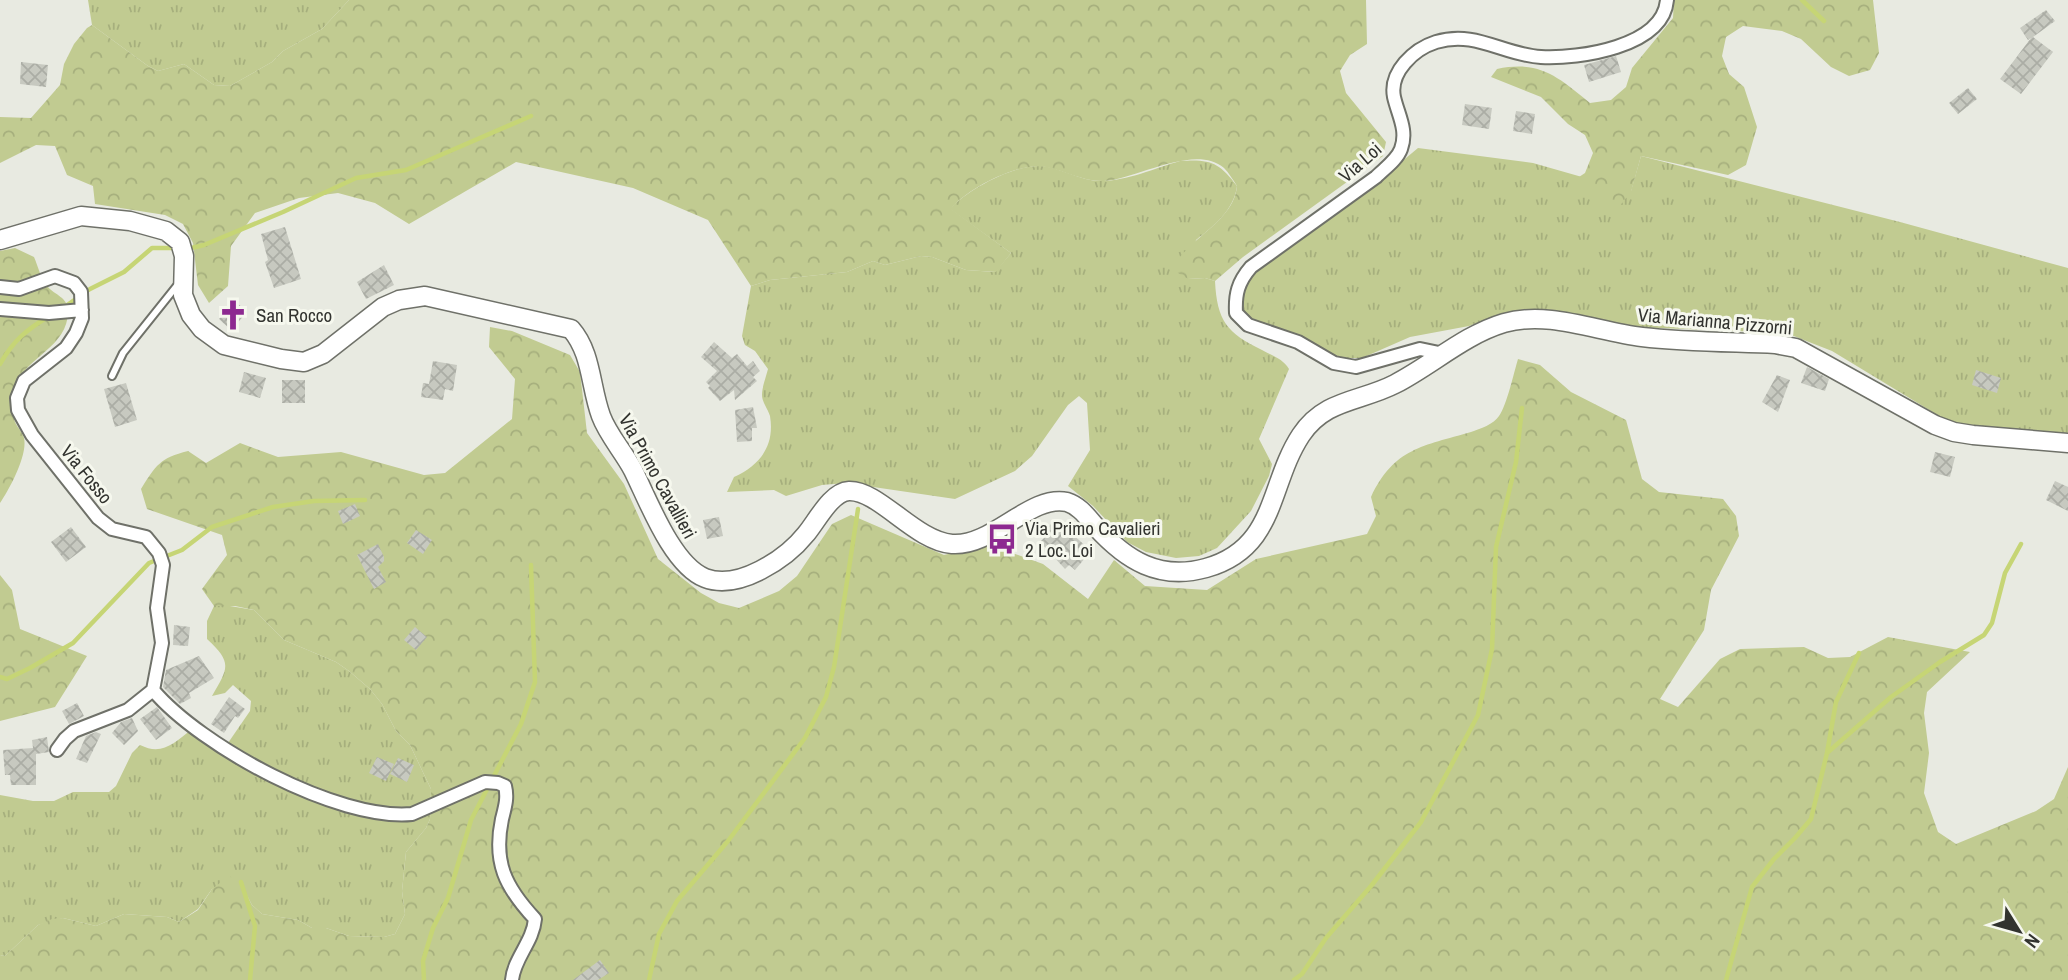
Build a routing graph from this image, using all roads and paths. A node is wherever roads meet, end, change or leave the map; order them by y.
1 (1667, 0) edge
2 (0, 240) edge
3 (182, 279) junction
4 (0, 287) edge
5 (0, 309) edge
6 (82, 310) junction
7 (1505, 322) joint
8 (1444, 354) junction
9 (112, 376) dead end
10 (2068, 443) edge
11 (153, 690) junction
12 (57, 750) dead end
13 (512, 980) edge

1 - 8 street, Via Loi
2 - 3 main road, Via Primo Cavallieri
3 - 8 main road, Via Primo Cavallieri
3 - 9 lane
4 - 6 street
5 - 6 street
6 - 11 street, Via Fosso
7 - 8 main road, Via Primo Cavallieri
7 - 10 main road, Via Marianna Pizzorni
11 - 12 street
11 - 13 street

